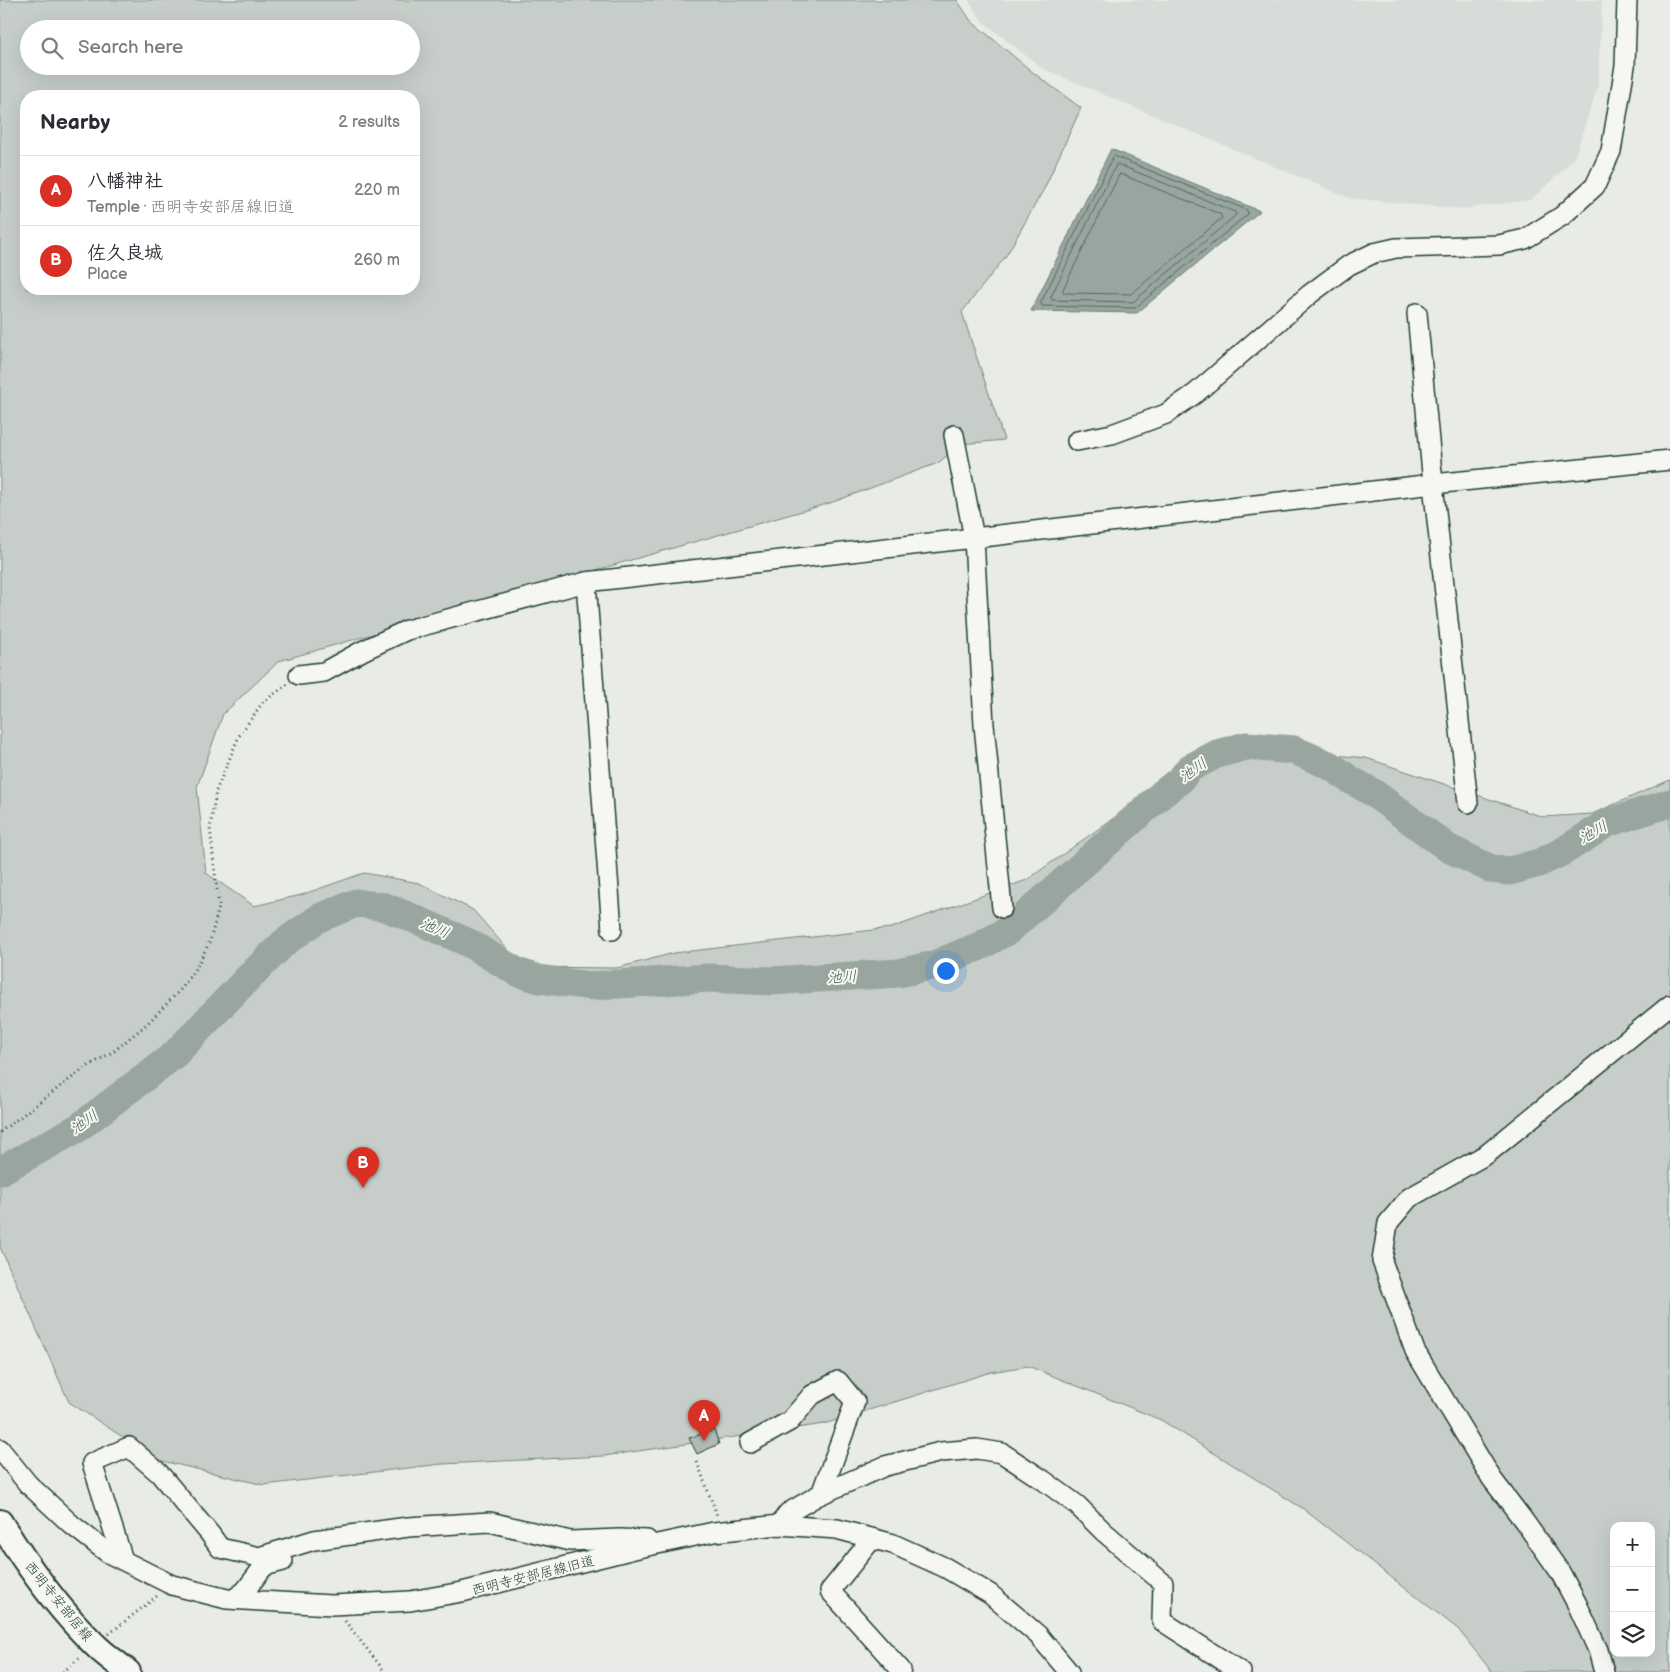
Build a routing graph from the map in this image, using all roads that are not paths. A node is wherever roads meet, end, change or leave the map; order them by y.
1 (1627, 0) edge
2 (1417, 313) dead end
3 (954, 434) dead end
4 (1077, 440) dead end
5 (1670, 460) edge
6 (1433, 484) junction
7 (974, 538) junction
8 (586, 582) junction
9 (299, 676) road end
10 (1468, 803) dead end
11 (1002, 908) dead end
12 (612, 930) dead end
13 (1670, 1005) edge
14 (750, 1443) dead end
15 (0, 1449) edge
16 (821, 1494) junction
17 (0, 1522) edge
18 (779, 1524) junction
19 (872, 1539) junction
20 (314, 1540) junction
21 (672, 1541) junction
22 (123, 1560) junction
23 (234, 1599) junction
24 (901, 1670) dead end
25 (128, 1672) edge
26 (1069, 1672) edge
27 (1241, 1672) edge
28 (1604, 1672) edge

1 - 4 street
2 - 6 street
3 - 7 street
5 - 6 street
6 - 7 street
6 - 10 street
7 - 8 street
7 - 11 street
8 - 9 street
8 - 12 street
13 - 28 street
14 - 16 street
15 - 22 street, 西明寺安部居線旧道
16 - 18 street
16 - 27 street
17 - 25 main road, 西明寺安部居線
18 - 19 street, 西明寺安部居線旧道
18 - 21 street, 西明寺安部居線旧道
19 - 24 street
19 - 26 street, 西明寺安部居線旧道
20 - 21 street
20 - 22 street
20 - 23 street
21 - 23 street, 西明寺安部居線旧道
22 - 23 street, 西明寺安部居線旧道

